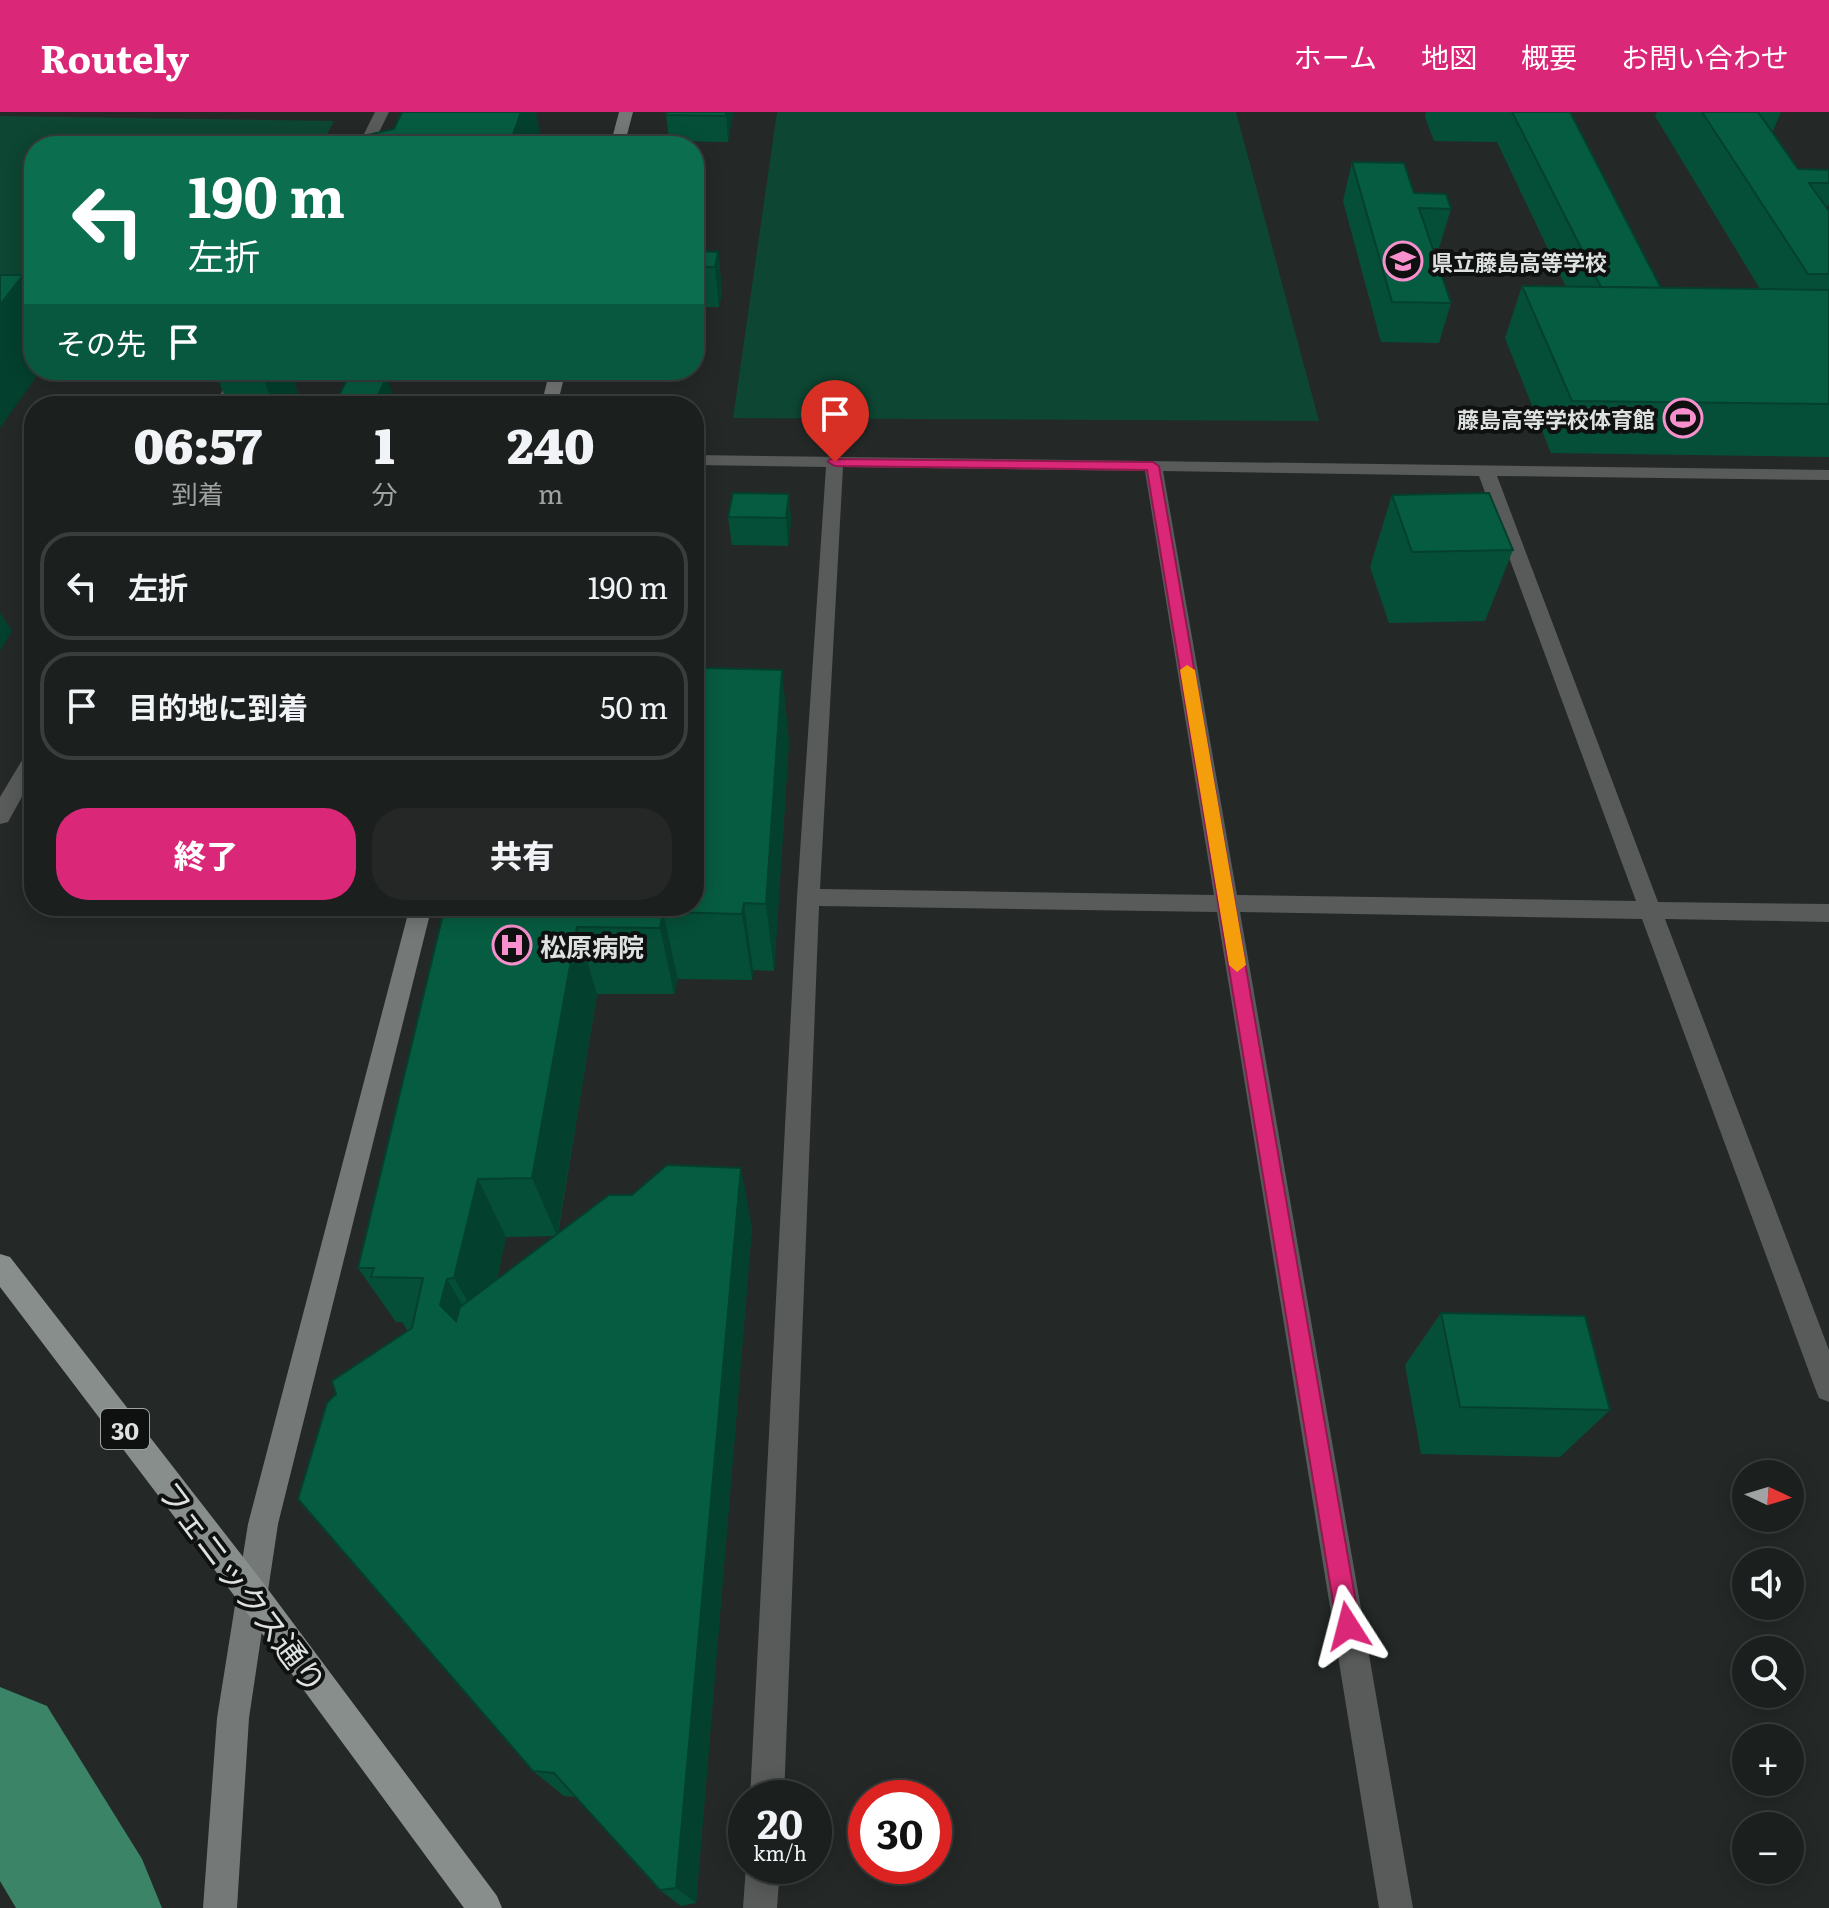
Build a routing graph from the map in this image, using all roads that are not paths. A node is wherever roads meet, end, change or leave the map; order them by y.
1 (382, 112) edge
2 (626, 112) edge
3 (370, 136) edge
4 (620, 136) edge
5 (704, 460) edge
6 (835, 462) junction
7 (1153, 466) junction
8 (1486, 471) junction
9 (1827, 478) edge
10 (24, 774) edge
11 (0, 816) edge
12 (808, 897) junction
13 (1227, 904) junction
14 (1652, 910) junction
15 (1829, 913) edge
16 (418, 916) edge
17 (0, 1266) edge
18 (1829, 1388) edge
19 (250, 1591) junction
20 (768, 1780) edge
21 (762, 1884) edge
22 (221, 1895) edge
23 (485, 1908) edge
24 (760, 1908) edge
25 (1396, 1908) edge

1 - 3 street
2 - 4 street
5 - 6 street
6 - 7 street
6 - 12 street
7 - 8 street
7 - 13 street
8 - 9 street
8 - 14 street
10 - 11 street
12 - 13 street
12 - 20 street
13 - 14 street
13 - 25 street
14 - 15 street
14 - 18 street
16 - 19 street
17 - 19 main road, フェニックス通り / 30
19 - 22 street
19 - 23 main road, フェニックス通り / 30
21 - 24 street

